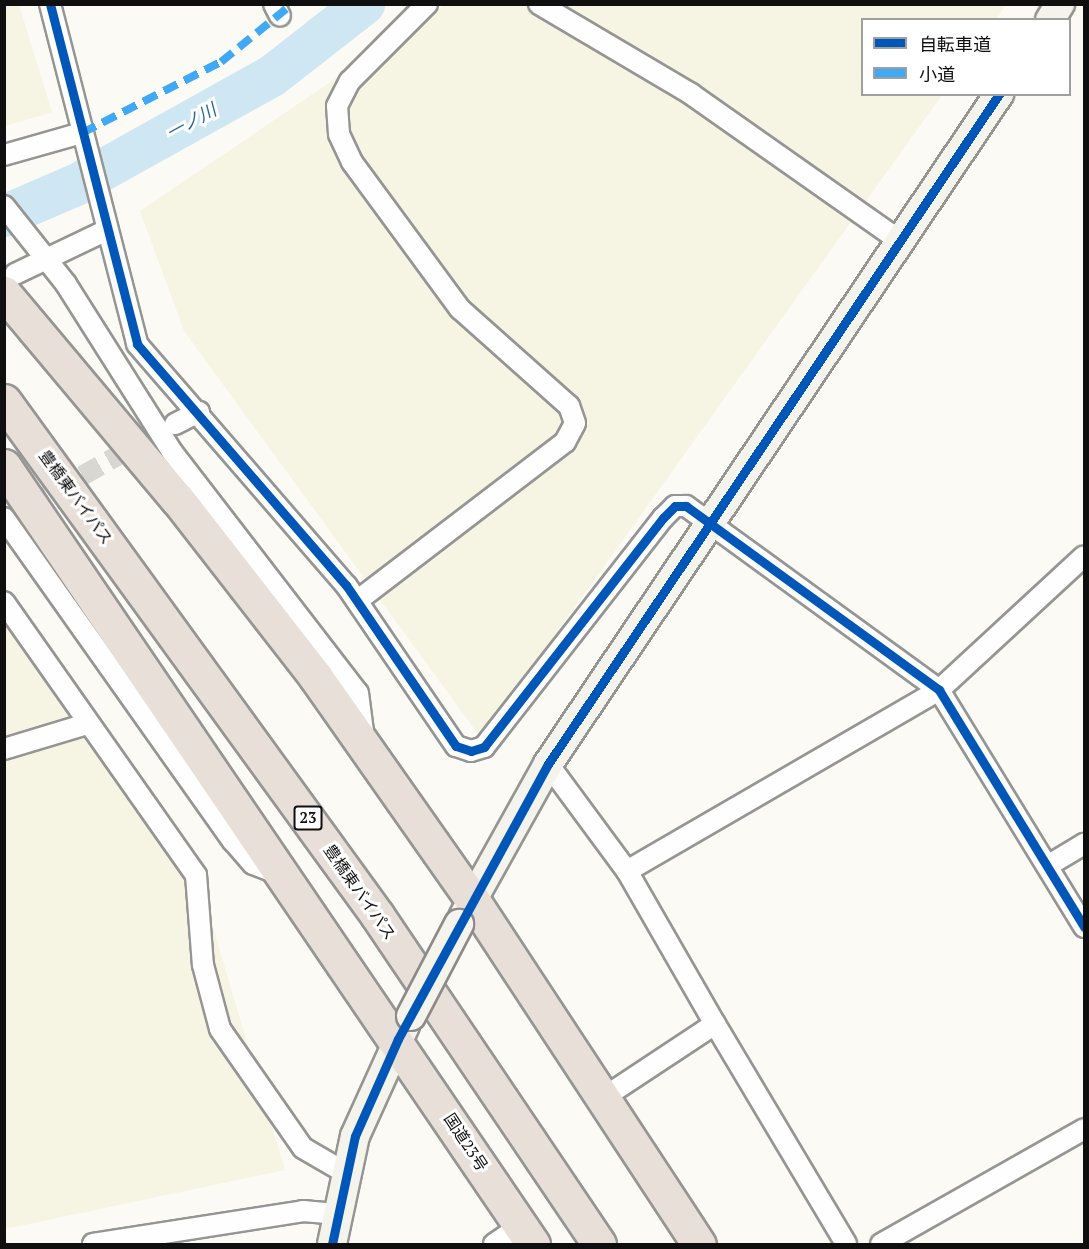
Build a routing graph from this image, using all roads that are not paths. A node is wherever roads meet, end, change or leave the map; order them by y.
1 (50, 4) edge
2 (427, 4) edge
3 (539, 4) edge
4 (1060, 4) edge
5 (1051, 18) edge
6 (998, 96) edge
7 (82, 133) junction
8 (4, 155) edge
9 (4, 206) edge
10 (105, 223) junction
11 (900, 241) junction
12 (42, 256) junction
13 (10, 284) edge
14 (4, 401) edge
15 (199, 412) junction
16 (175, 424) tunnel mouth
17 (4, 466) edge
18 (4, 518) edge
19 (708, 520) junction
20 (1084, 556) edge
21 (357, 601) junction
22 (4, 602) edge
23 (939, 690) junction
24 (87, 724) junction
25 (4, 750) edge
26 (366, 754) junction
27 (548, 764) junction
28 (1084, 844) edge
29 (1049, 865) junction
30 (627, 872) junction
31 (284, 876) junction
32 (466, 912) junction
33 (1084, 927) edge
34 (715, 1024) junction
35 (405, 1028) junction
36 (603, 1098) junction
37 (1084, 1129) edge
38 (344, 1172) junction
39 (336, 1214) junction
40 (527, 1235) edge
41 (93, 1245) edge
42 (332, 1245) edge
43 (494, 1245) edge
44 (599, 1245) edge
45 (699, 1245) edge
46 (846, 1245) edge
47 (881, 1245) edge

1 - 7 street
2 - 21 street
3 - 11 street
4 - 5 street
6 - 11 street
7 - 8 street
7 - 10 street
9 - 12 street
10 - 12 street
10 - 15 street
11 - 19 street
12 - 13 street
12 - 26 street
13 - 26 highway
14 - 44 highway, 豊橋東バイパス / 23
15 - 16 street
15 - 21 street
17 - 31 highway, 国道23号
18 - 31 street
19 - 21 street
19 - 23 street
19 - 27 street
20 - 23 street
22 - 24 street
23 - 29 street
23 - 30 street
24 - 25 street
24 - 38 street
26 - 32 highway
27 - 30 street
27 - 32 street
28 - 29 street
29 - 33 street
30 - 34 street
31 - 35 highway, 国道23号
32 - 35 street, bridge
32 - 36 highway
34 - 36 street
34 - 46 street
35 - 38 street
35 - 40 highway, 国道23号
36 - 45 highway
37 - 47 street
38 - 39 street
39 - 41 street
39 - 42 street
40 - 43 street

